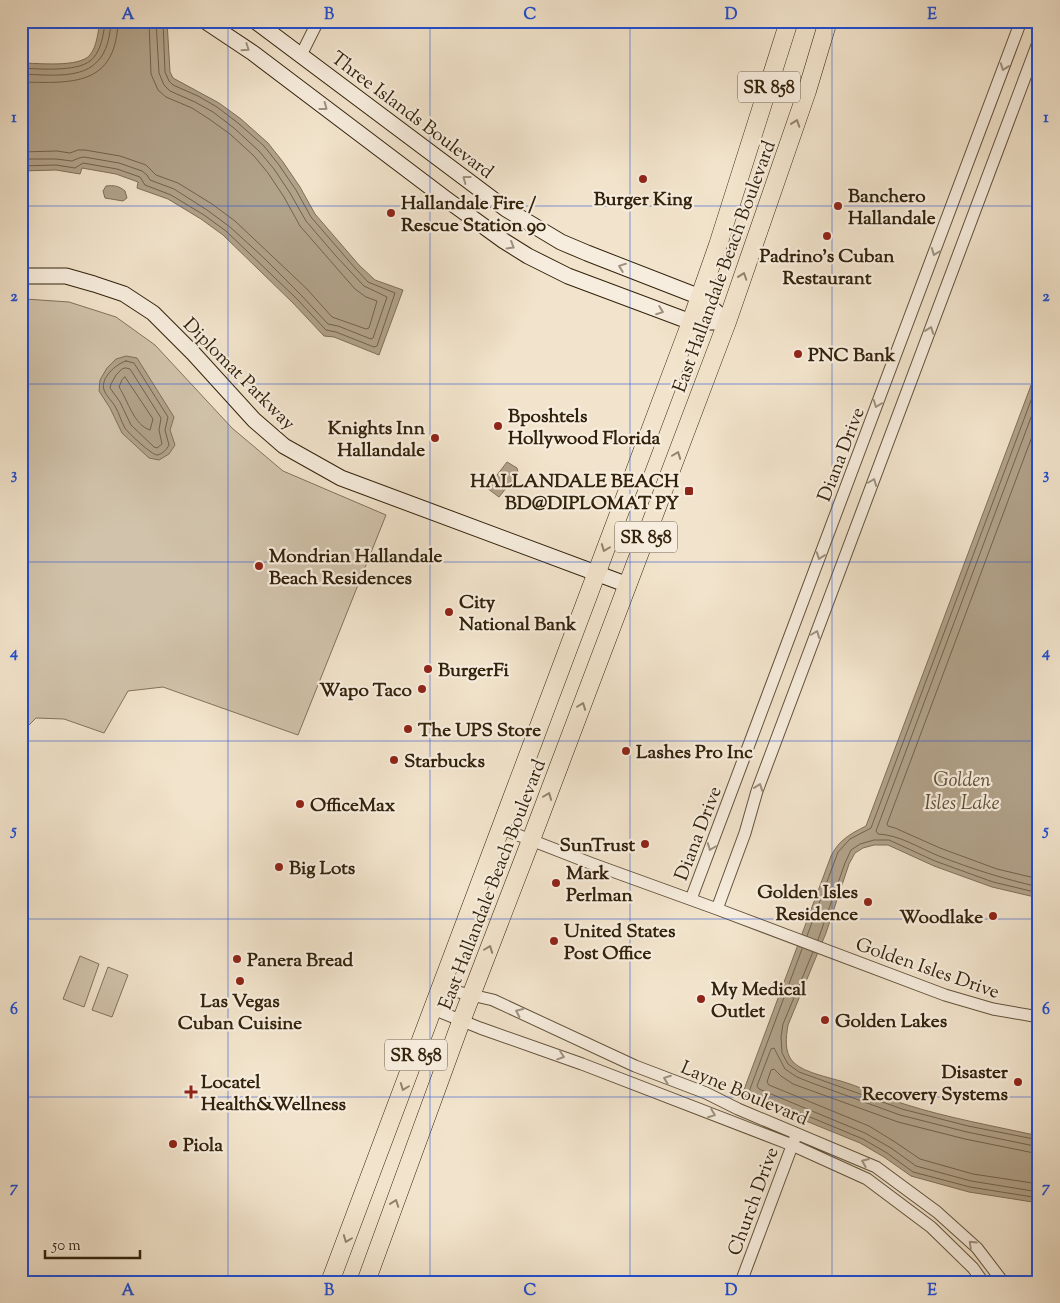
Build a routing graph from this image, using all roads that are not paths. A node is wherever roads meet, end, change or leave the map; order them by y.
1 (205, 21) edge
2 (254, 21) edge
3 (318, 21) edge
4 (789, 21) edge
5 (828, 21) edge
6 (1021, 21) edge
7 (1039, 40) edge
8 (301, 55) junction
9 (955, 230) junction
10 (21, 276) edge
11 (700, 297) junction
12 (691, 322) junction
13 (727, 322) junction
14 (596, 574) junction
15 (628, 585) junction
16 (500, 828) junction
17 (531, 840) junction
18 (691, 899) junction
19 (717, 908) junction
20 (441, 988) junction
21 (471, 995) junction
22 (433, 1009) junction
23 (1039, 1017) edge
24 (462, 1019) junction
25 (797, 1133) junction
26 (792, 1145) junction
27 (905, 1190) junction
28 (896, 1200) junction
29 (330, 1282) edge
30 (366, 1282) edge
31 (740, 1282) edge
32 (983, 1282) edge
33 (1003, 1282) edge

1 -> 12 street
2 - 8 street, Three Islands Boulevard
3 - 8 street
4 - 11 main road, East Hallandale Beach Boulevard / SR 858
13 -> 5 main road, East Hallandale Beach Boulevard / SR 858
6 -> 9 street, Diana Drive
7 - 9 street, Diana Drive
11 -> 8 street, Three Islands Boulevard
9 -> 18 street, Diana Drive
19 -> 9 street, Diana Drive
10 - 14 street, Diplomat Parkway
11 - 12 main road, East Hallandale Beach Boulevard / SR 858
11 - 13 street, Three Islands Boulevard
12 - 13 street
12 -> 14 main road, East Hallandale Beach Boulevard / SR 858
15 -> 13 main road, East Hallandale Beach Boulevard / SR 858
14 - 15 street, Diplomat Parkway
14 - 16 main road, East Hallandale Beach Boulevard / SR 858
17 -> 15 main road, East Hallandale Beach Boulevard / SR 858
16 - 17 street, Golden Isles Drive
16 - 20 main road, East Hallandale Beach Boulevard / SR 858
17 - 18 street, Golden Isles Drive
21 -> 17 main road, East Hallandale Beach Boulevard / SR 858
18 - 19 street, Golden Isles Drive
19 - 23 street, Golden Isles Drive
20 - 21 street, Layne Boulevard
20 - 22 main road, East Hallandale Beach Boulevard / SR 858
21 - 24 main road, East Hallandale Beach Boulevard / SR 858
25 -> 21 street, Layne Boulevard
22 - 24 street, Layne Boulevard
22 -> 29 main road, East Hallandale Beach Boulevard / SR 858
24 -> 26 street, Layne Boulevard
30 -> 24 main road, East Hallandale Beach Boulevard / SR 858
25 - 26 street, Church Drive
27 -> 25 street, Layne Boulevard
26 - 28 street, Layne Boulevard
26 - 31 street, Church Drive
27 - 28 street
33 -> 27 street, Layne Boulevard
28 - 32 street, Layne Boulevard

